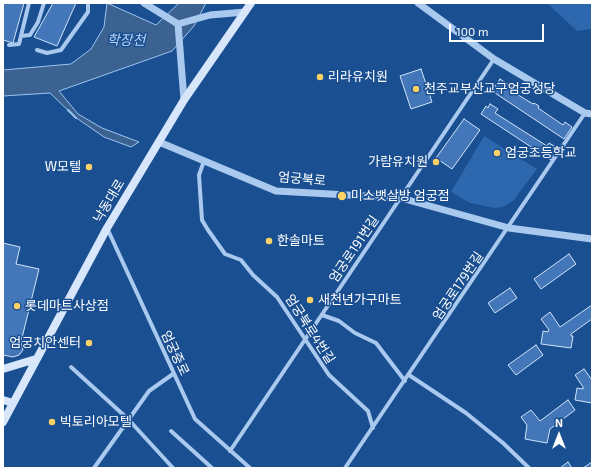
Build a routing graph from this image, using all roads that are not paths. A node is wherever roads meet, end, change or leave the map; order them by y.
1 (29, 3) edge
2 (44, 3) edge
3 (88, 3) edge
4 (144, 3) edge
5 (250, 3) edge
6 (418, 3) edge
7 (244, 12) junction
8 (178, 24) junction
9 (21, 36) junction
10 (9, 45) dead end
11 (37, 50) dead end
12 (494, 59) junction
13 (184, 100) junction
14 (588, 114) edge
15 (159, 142) junction
16 (204, 161) junction
17 (400, 198) junction
18 (107, 228) junction
19 (509, 228) junction
20 (592, 240) edge
21 (322, 315) junction
22 (306, 339) junction
23 (36, 359) junction
24 (71, 367) dead end
25 (3, 369) edge
26 (174, 374) junction
27 (409, 375) junction
28 (405, 381) junction
29 (3, 400) edge
30 (13, 403) junction
31 (128, 419) junction
32 (3, 422) edge
33 (373, 428) junction
34 (170, 431) dead end
35 (230, 451) junction
36 (94, 468) edge
37 (173, 468) edge
38 (212, 468) edge
39 (250, 468) edge
40 (345, 468) edge
41 (529, 468) edge

1 - 9 street
2 - 9 street
3 - 11 street
4 - 8 street
5 - 7 main road, 낙동대로
6 - 12 street
7 - 8 street
7 - 13 main road, 낙동대로
8 - 13 street
9 - 10 street
12 - 14 street
12 - 17 street, 엄궁로191번길
13 - 15 main road, 낙동대로
14 - 19 street, 엄궁로179번길
15 - 16 street, 엄궁북로
15 - 18 main road, 낙동대로
16 - 17 street, 엄궁북로
16 - 22 street, 엄궁북로4번길
17 - 19 street, 엄궁북로
17 - 21 street, 엄궁로191번길
18 - 23 main road, 낙동대로
18 - 26 street, 엄궁중로
19 - 20 street, 엄궁북로
19 - 27 street, 엄궁로179번길
21 - 22 street, 엄궁로191번길
21 - 28 street
22 - 33 street, 엄궁북로4번길
22 - 35 street, 엄궁로191번길
23 - 25 main road
23 - 30 main road, 낙동대로
24 - 31 street
26 - 31 street
26 - 35 street, 엄궁중로
27 - 28 street, 엄궁로179번길
27 - 41 street
28 - 33 street, 엄궁로179번길
29 - 30 main road
30 - 32 main road, 낙동대로
31 - 36 street
31 - 37 street
33 - 40 street, 엄궁로179번길
34 - 38 street
35 - 39 street, 엄궁중로

